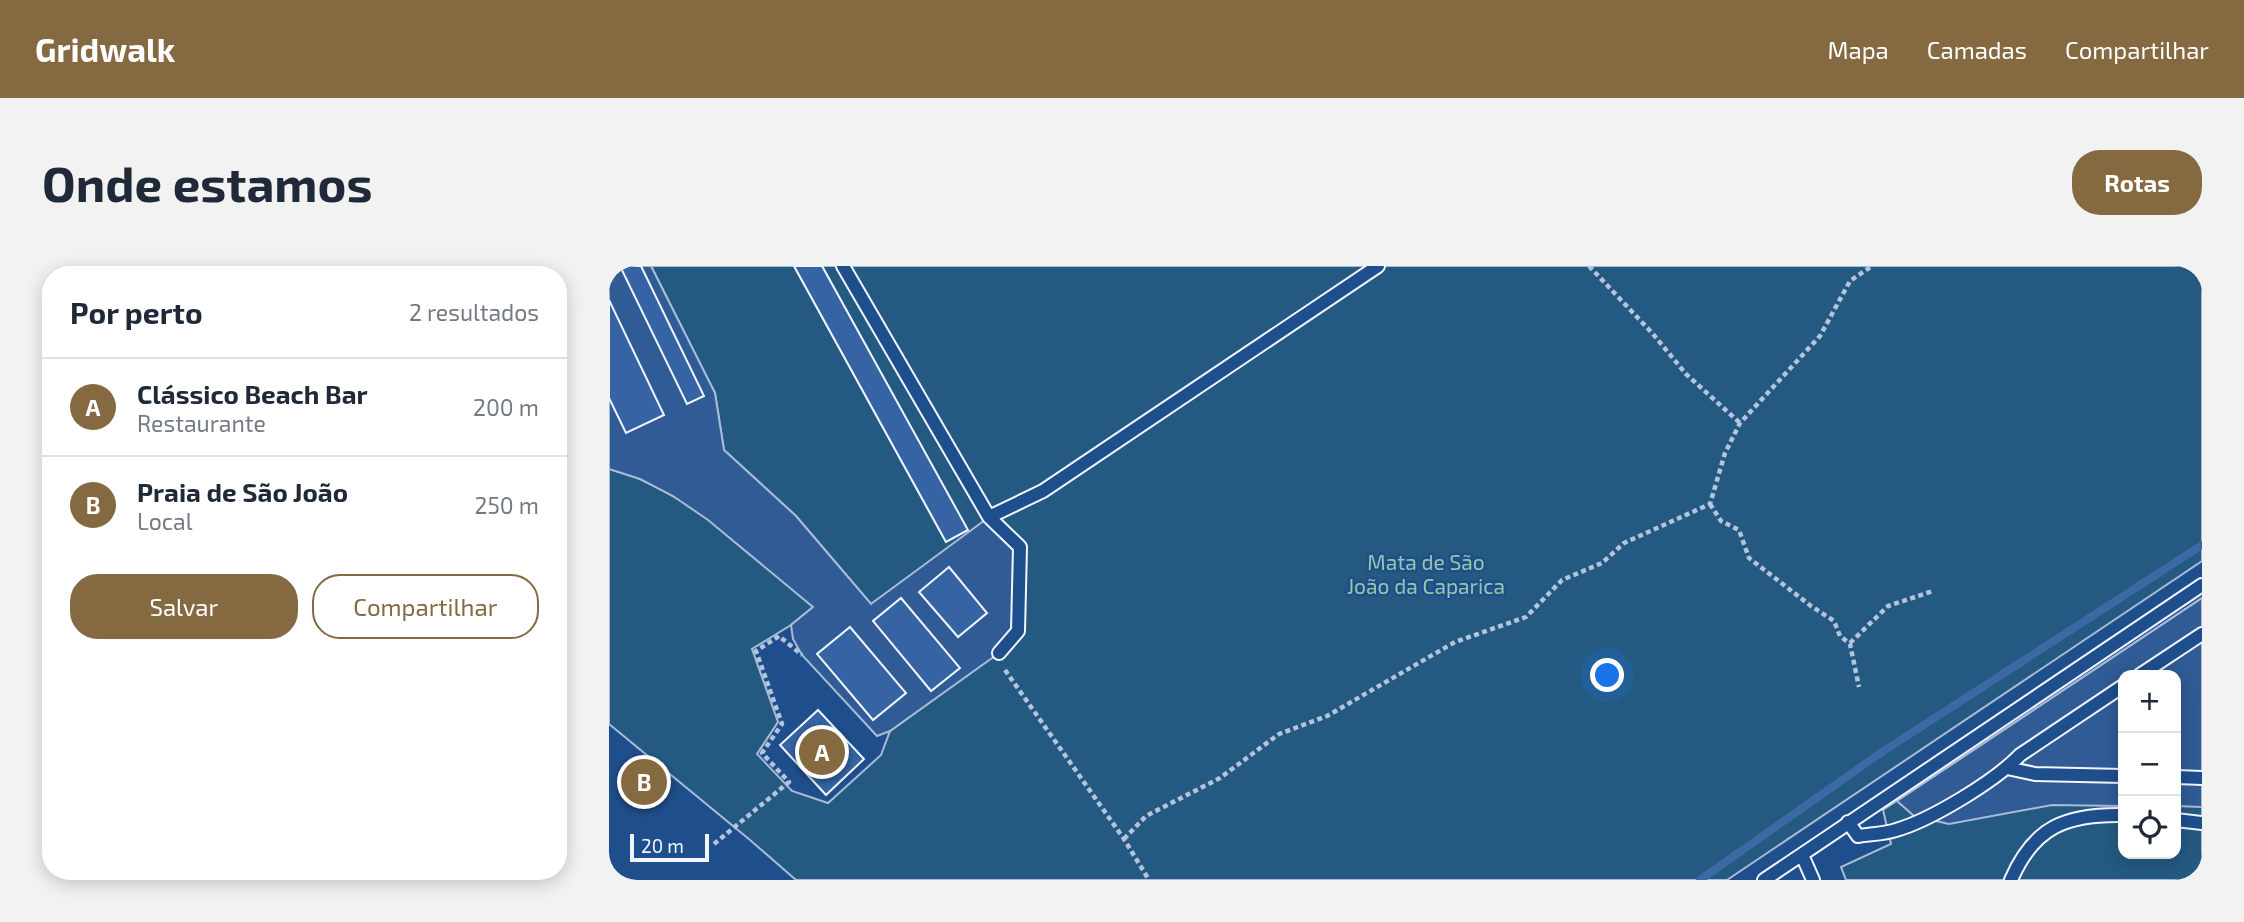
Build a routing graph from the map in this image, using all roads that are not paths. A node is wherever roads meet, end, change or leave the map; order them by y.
1 (843, 266) edge
2 (1378, 266) edge
3 (989, 517) junction
4 (2202, 585) edge
5 (2202, 634) edge
6 (999, 653) road end
7 (2148, 670) edge
8 (2118, 689) edge
9 (2007, 768) junction
10 (2118, 776) edge
11 (2181, 777) edge
12 (2202, 778) edge
13 (2118, 815) edge
14 (2181, 821) edge
15 (1848, 822) junction
16 (2202, 823) edge
17 (1802, 855) junction
18 (1764, 880) edge
19 (1813, 880) edge
20 (2011, 880) edge

1 - 3 lane
2 - 3 lane
3 - 6 lane
4 - 15 lane
5 - 7 lane
8 - 9 lane
9 - 10 lane
9 - 15 lane
11 - 12 lane
13 - 20 lane
14 - 16 lane
15 - 17 lane
17 - 18 lane
17 - 19 lane

